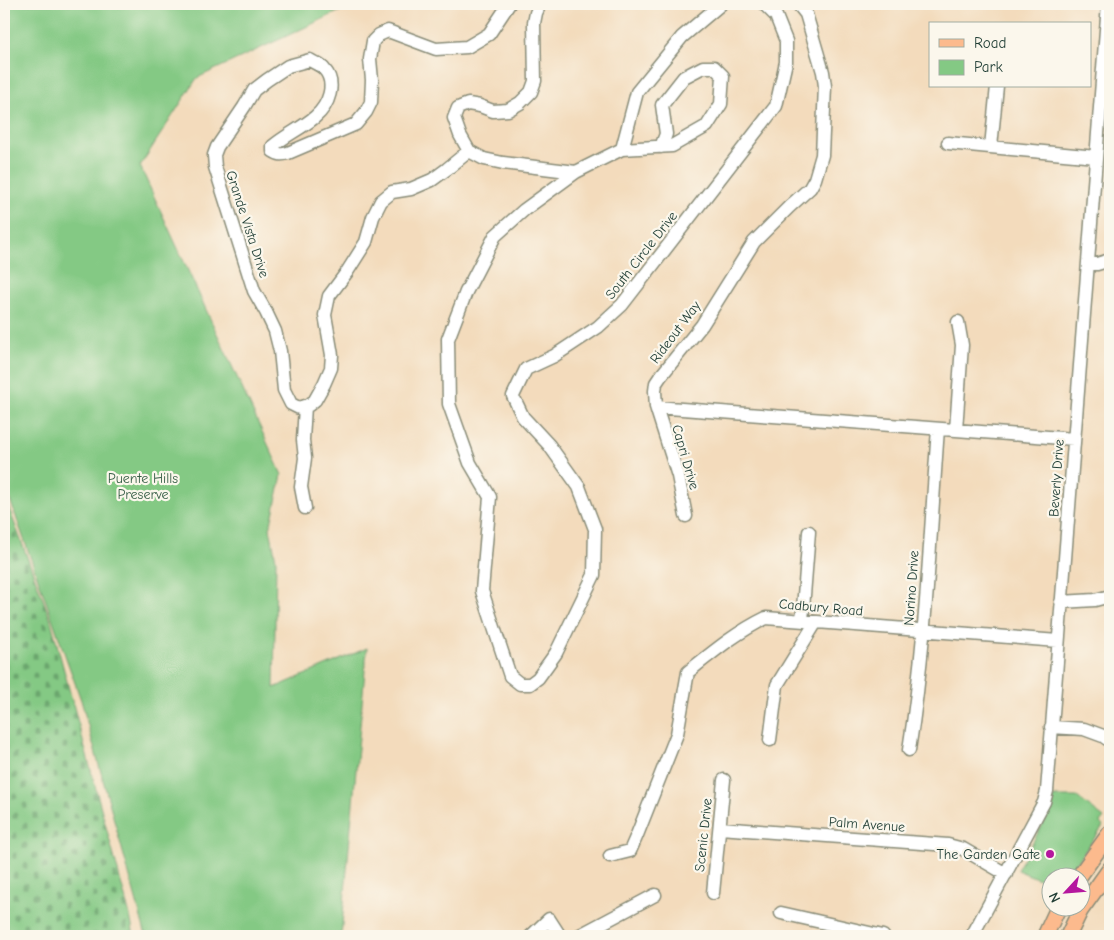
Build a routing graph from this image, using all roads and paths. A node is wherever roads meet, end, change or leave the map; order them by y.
1 (509, 4) edge
2 (540, 4) edge
3 (721, 4) edge
4 (764, 4) edge
5 (1108, 4) edge
6 (804, 7) edge
7 (997, 88) edge
8 (1105, 119) edge
9 (948, 143) dead end
10 (661, 147) junction
11 (991, 147) junction
12 (622, 149) junction
13 (470, 151) junction
14 (1096, 157) junction
15 (576, 172) junction
16 (1110, 260) edge
17 (1088, 264) junction
18 (958, 322) dead end
19 (305, 406) junction
20 (656, 407) junction
21 (938, 429) junction
22 (956, 430) junction
23 (1074, 439) junction
24 (305, 508) dead end
25 (686, 516) dead end
26 (809, 532) dead end
27 (1110, 596) edge
28 (1061, 602) junction
29 (802, 621) junction
30 (816, 622) junction
31 (923, 630) junction
32 (1058, 641) junction
33 (1051, 727) junction
34 (770, 740) dead end
35 (1110, 741) edge
36 (908, 750) dead end
37 (724, 780) dead end
38 (720, 828) junction
39 (1110, 833) edge
40 (610, 856) dead end
41 (1085, 868) edge
42 (1110, 869) edge
43 (1006, 874) junction
44 (713, 893) dead end
45 (655, 895) dead end
46 (781, 913) dead end
47 (1054, 918) edge
48 (532, 936) edge
49 (560, 936) edge
50 (578, 936) edge
51 (883, 936) edge
52 (972, 936) edge
53 (1046, 936) edge
54 (1068, 936) edge

1 - 19 street, Grande Vista Drive
2 - 13 street
3 - 12 street
4 - 15 street, South Circle Drive
5 - 8 street, Beverly Drive
6 - 20 street, Rideout Way
7 - 11 street
8 - 14 street, Beverly Drive
9 - 11 street
10 - 10 street
10 - 12 street
11 - 14 street
12 - 15 street
13 - 15 street
13 - 19 street
14 - 17 street, Beverly Drive
16 - 17 street
17 - 23 street, Beverly Drive
18 - 22 street
19 - 24 street
20 - 21 street
20 - 25 street, Capri Drive
21 - 22 street
21 - 31 street, Norino Drive
22 - 23 street
23 - 28 street, Beverly Drive
26 - 29 street
27 - 28 street
28 - 32 street, Beverly Drive
29 - 30 street, Cadbury Road
29 - 40 street, Cadbury Road
30 - 31 street, Cadbury Road
30 - 34 street
31 - 32 street, Cadbury Road
31 - 36 street, Norino Drive
32 - 33 street, Beverly Drive
33 - 35 street
33 - 43 street, Beverly Drive
37 - 38 street, Scenic Drive
38 - 43 street, Palm Avenue
38 - 44 street, Scenic Drive
39 - 41 main road
42 - 54 main road
43 - 52 street, Beverly Drive
45 - 50 street
46 - 51 street
47 - 53 main road
48 - 49 street

